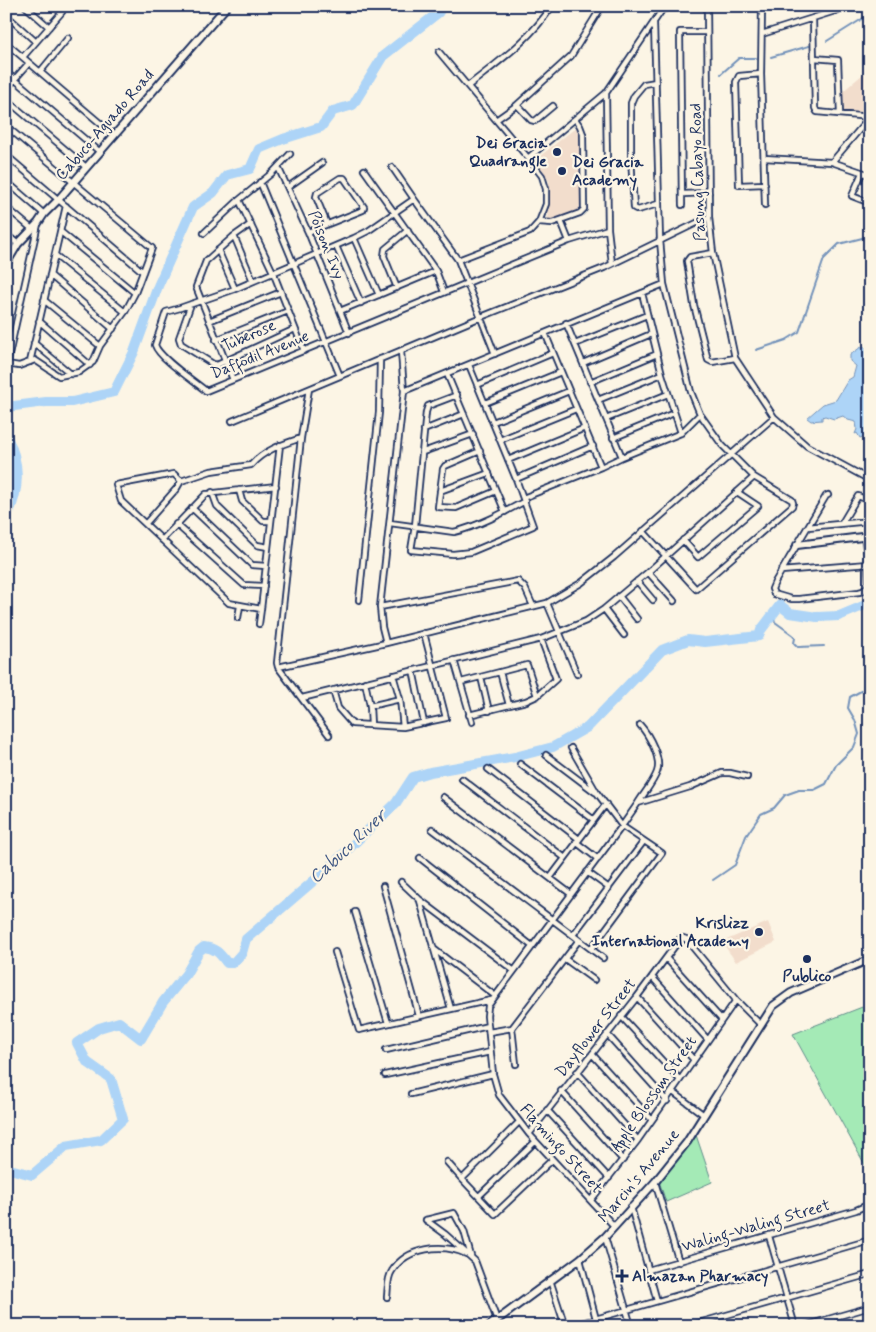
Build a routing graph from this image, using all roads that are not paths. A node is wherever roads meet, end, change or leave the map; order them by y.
1 (10, 6) edge
2 (25, 6) edge
3 (55, 6) edge
4 (227, 6) edge
5 (552, 6) edge
6 (602, 6) edge
7 (671, 6) edge
8 (707, 6) edge
9 (762, 6) edge
10 (851, 6) edge
11 (661, 8) edge
12 (6, 9) edge
13 (6, 15) edge
14 (813, 18) junction
15 (654, 23) junction
16 (49, 27) junction
17 (707, 32) junction
18 (762, 34) junction
19 (68, 38) dead end
20 (36, 42) junction
21 (6, 43) edge
22 (439, 52) dead end
23 (23, 57) junction
24 (814, 58) junction
25 (30, 63) junction
26 (6, 72) edge
27 (40, 72) junction
28 (761, 74) junction
29 (15, 79) junction
30 (656, 82) junction
31 (468, 86) junction
32 (6, 89) edge
33 (606, 93) junction
34 (6, 99) edge
35 (517, 105) junction
36 (553, 106) dead end
37 (840, 114) junction
38 (575, 119) junction
39 (496, 120) junction
40 (6, 126) edge
41 (114, 135) junction
42 (100, 152) junction
43 (290, 154) dead end
44 (6, 155) edge
45 (528, 158) junction
46 (764, 158) junction
47 (832, 162) junction
48 (322, 163) dead end
49 (86, 167) junction
50 (278, 167) junction
51 (392, 167) dead end
52 (364, 170) dead end
53 (862, 172) junction
54 (870, 175) edge
55 (6, 181) edge
56 (260, 182) junction
57 (73, 183) junction
58 (765, 184) junction
59 (288, 187) junction
60 (708, 193) junction
61 (683, 194) junction
62 (414, 199) junction
63 (58, 200) junction
64 (239, 200) junction
65 (870, 203) edge
66 (658, 204) junction
67 (682, 205) dead end
68 (765, 205) dead end
69 (66, 206) junction
70 (6, 207) edge
71 (394, 212) junction
72 (44, 214) junction
73 (709, 217) junction
74 (561, 221) junction
75 (539, 222) junction
76 (38, 223) junction
77 (251, 224) junction
78 (328, 224) junction
79 (32, 229) junction
80 (608, 229) junction
81 (408, 230) junction
82 (61, 232) junction
83 (308, 232) junction
84 (6, 234) edge
85 (204, 234) dead end
86 (234, 236) junction
87 (354, 238) junction
88 (660, 240) junction
89 (568, 241) junction
90 (18, 244) junction
91 (336, 246) junction
92 (218, 250) junction
93 (713, 253) junction
94 (316, 254) junction
95 (55, 255) junction
96 (458, 260) junction
97 (7, 262) edge
98 (294, 263) junction
99 (612, 264) junction
100 (436, 271) junction
101 (142, 272) junction
102 (273, 272) junction
103 (50, 275) junction
104 (252, 281) junction
105 (467, 284) junction
106 (664, 284) junction
107 (234, 288) junction
108 (397, 288) junction
109 (281, 292) junction
110 (444, 292) junction
111 (134, 293) junction
112 (642, 293) junction
113 (379, 295) junction
114 (44, 300) junction
115 (201, 301) junction
116 (361, 303) junction
117 (191, 304) junction
118 (288, 311) junction
119 (340, 311) junction
120 (124, 312) junction
121 (646, 315) junction
122 (481, 317) junction
123 (39, 321) junction
124 (209, 321) junction
125 (566, 323) junction
126 (113, 329) junction
127 (295, 329) junction
128 (349, 333) junction
129 (545, 333) junction
130 (651, 334) junction
131 (216, 340) junction
132 (327, 342) junction
133 (34, 343) junction
134 (575, 344) junction
135 (100, 346) junction
136 (401, 350) junction
137 (304, 351) junction
138 (553, 353) junction
139 (495, 354) junction
140 (657, 354) junction
141 (735, 358) junction
142 (380, 359) junction
143 (225, 360) junction
144 (30, 362) junction
145 (583, 363) junction
146 (90, 365) junction
147 (469, 365) junction
148 (561, 372) junction
149 (71, 374) junction
150 (447, 374) junction
151 (662, 374) junction
152 (340, 376) junction
153 (233, 380) junction
154 (590, 382) junction
155 (477, 385) junction
156 (309, 389) junction
157 (404, 391) junction
158 (569, 391) junction
159 (668, 394) junction
160 (456, 395) junction
161 (598, 400) junction
162 (485, 403) junction
163 (576, 409) junction
164 (674, 413) junction
165 (464, 414) junction
166 (700, 414) junction
167 (774, 417) junction
168 (606, 419) junction
169 (232, 421) dead end
170 (493, 422) junction
171 (585, 428) junction
172 (424, 430) junction
173 (681, 433) junction
174 (473, 434) junction
175 (301, 438) junction
176 (613, 438) junction
177 (500, 440) junction
178 (280, 445) junction
179 (593, 446) junction
180 (480, 451) junction
181 (423, 452) junction
182 (730, 454) junction
183 (622, 457) junction
184 (508, 460) junction
185 (601, 468) junction
186 (489, 473) junction
187 (754, 477) junction
188 (516, 479) junction
189 (870, 480) edge
190 (181, 481) junction
191 (276, 486) junction
192 (239, 490) junction
193 (496, 491) junction
194 (212, 492) junction
195 (440, 492) junction
196 (738, 492) junction
197 (828, 495) dead end
198 (524, 500) junction
199 (870, 502) edge
200 (192, 508) junction
201 (505, 512) junction
202 (271, 521) junction
203 (870, 521) edge
204 (146, 523) junction
205 (390, 523) junction
206 (842, 523) junction
207 (176, 524) junction
208 (415, 526) junction
209 (808, 527) junction
210 (643, 531) junction
211 (867, 536) edge
212 (162, 540) junction
213 (683, 540) junction
214 (797, 544) junction
215 (268, 547) junction
216 (665, 556) junction
217 (869, 562) edge
218 (266, 566) junction
219 (781, 571) junction
220 (648, 572) junction
221 (637, 581) junction
222 (869, 585) edge
223 (264, 586) junction
224 (619, 596) junction
225 (359, 600) dead end
226 (653, 600) dead end
227 (674, 601) dead end
228 (547, 603) junction
229 (240, 606) junction
230 (532, 606) junction
231 (380, 607) junction
232 (261, 608) junction
233 (604, 609) junction
234 (238, 618) dead end
235 (638, 619) dead end
236 (259, 624) dead end
237 (424, 633) junction
238 (560, 633) junction
239 (624, 635) dead end
240 (541, 639) junction
241 (386, 643) junction
242 (454, 660) junction
243 (433, 665) junction
244 (278, 666) junction
245 (413, 670) junction
246 (500, 672) junction
247 (577, 674) dead end
248 (393, 675) junction
249 (481, 677) junction
250 (365, 682) junction
251 (461, 682) junction
252 (333, 690) junction
253 (537, 696) junction
254 (302, 698) junction
255 (400, 699) junction
256 (509, 705) junction
257 (370, 706) junction
258 (489, 711) junction
259 (469, 715) junction
260 (472, 722) dead end
261 (424, 723) junction
262 (371, 725) junction
263 (640, 725) dead end
264 (403, 727) junction
265 (329, 735) dead end
266 (571, 748) dead end
267 (546, 755) dead end
268 (520, 764) dead end
269 (488, 769) dead end
270 (747, 777) dead end
271 (462, 779) dead end
272 (597, 793) junction
273 (443, 797) dead end
274 (638, 803) junction
275 (606, 804) junction
276 (594, 820) junction
277 (622, 826) junction
278 (432, 829) dead end
279 (578, 841) junction
280 (644, 841) junction
281 (420, 858) dead end
282 (565, 858) junction
283 (598, 859) junction
284 (588, 872) junction
285 (550, 878) junction
286 (401, 882) dead end
287 (383, 886) dead end
288 (609, 888) junction
289 (571, 894) junction
290 (419, 899) junction
291 (355, 912) dead end
292 (552, 918) junction
293 (573, 935) junction
294 (579, 940) junction
295 (532, 946) junction
296 (592, 949) junction
297 (434, 950) junction
298 (335, 952) dead end
299 (603, 958) dead end
300 (666, 958) junction
301 (565, 959) junction
302 (870, 959) edge
303 (513, 970) junction
304 (652, 977) junction
305 (594, 980) dead end
306 (494, 995) junction
307 (637, 997) junction
308 (491, 1000) junction
309 (736, 1000) junction
310 (452, 1009) junction
311 (419, 1016) junction
312 (622, 1016) junction
313 (722, 1020) junction
314 (388, 1023) junction
315 (761, 1025) junction
316 (488, 1026) junction
317 (512, 1028) junction
318 (489, 1032) junction
319 (608, 1034) junction
320 (708, 1040) junction
321 (386, 1050) dead end
322 (490, 1052) junction
323 (592, 1054) junction
324 (694, 1060) junction
325 (516, 1064) dead end
326 (577, 1072) junction
327 (492, 1074) junction
328 (386, 1075) dead end
329 (680, 1080) junction
330 (562, 1091) junction
331 (672, 1092) junction
332 (412, 1094) dead end
333 (666, 1101) junction
334 (547, 1110) junction
335 (704, 1115) junction
336 (652, 1120) junction
337 (519, 1122) junction
338 (528, 1134) junction
339 (638, 1140) junction
340 (535, 1142) junction
341 (552, 1160) junction
342 (623, 1160) junction
343 (447, 1162) dead end
344 (609, 1178) junction
345 (462, 1179) junction
346 (655, 1182) junction
347 (479, 1196) junction
348 (591, 1200) junction
349 (870, 1204) edge
350 (631, 1208) junction
351 (614, 1226) junction
352 (769, 1236) junction
353 (605, 1237) junction
354 (870, 1240) edge
355 (472, 1257) junction
356 (580, 1259) junction
357 (679, 1262) junction
358 (778, 1266) junction
359 (648, 1270) junction
360 (870, 1274) edge
361 (550, 1280) junction
362 (387, 1297) dead end
363 (787, 1297) junction
364 (657, 1301) junction
365 (870, 1307) edge
366 (626, 1310) junction
367 (596, 1319) junction
368 (870, 1319) edge
369 (497, 1320) junction
370 (489, 1326) edge
371 (565, 1326) edge
372 (571, 1326) edge
373 (631, 1326) edge
374 (688, 1326) edge
375 (795, 1326) edge
376 (804, 1326) edge
377 (860, 1326) edge

1 - 12 street
2 - 16 street
3 - 16 street
4 - 41 main road, Cabuco-Aguado Road
5 - 31 street
6 - 35 street
7 - 11 street
8 - 17 street, Pasung Cabayo Road
9 - 18 street
10 - 14 street
11 - 15 street
13 - 20 street
14 - 18 street
14 - 24 street
15 - 30 street
15 - 33 street
16 - 20 street
17 - 60 street, Pasung Cabayo Road
17 - 61 street
18 - 28 street
19 - 27 street
20 - 23 street
21 - 23 street
22 - 31 street
23 - 25 street
24 - 37 street
24 - 37 street
25 - 27 street
25 - 29 street
26 - 29 street
27 - 41 street
28 - 46 street
28 - 58 street
29 - 32 street
29 - 42 street
30 - 66 street
30 - 66 street
31 - 39 street
33 - 38 street
33 - 80 street
34 - 49 street
35 - 36 street
35 - 39 street
37 - 47 street
38 - 45 street
38 - 74 street
39 - 45 street
40 - 57 street
41 - 42 main road, Cabuco-Aguado Road
42 - 49 main road, Cabuco-Aguado Road
43 - 50 street
44 - 63 street
45 - 75 street
46 - 47 street
46 - 58 street
47 - 53 street
48 - 59 street
49 - 57 main road, Cabuco-Aguado Road
50 - 56 street
50 - 59 street, Poison Ivy
51 - 62 street
52 - 71 street
53 - 54 street
53 - 65 street
55 - 72 street
56 - 64 street
56 - 98 street
57 - 63 main road, Cabuco-Aguado Road
57 - 101 street
58 - 68 street
59 - 83 street, Poison Ivy
60 - 61 street
60 - 73 street, Pasung Cabayo Road
61 - 67 street
62 - 71 street
62 - 96 street
63 - 69 street
63 - 72 main road, Cabuco-Aguado Road
64 - 77 street
64 - 85 street
66 - 88 street
69 - 82 street
69 - 101 street
70 - 79 street
71 - 81 street
71 - 87 street
72 - 76 main road, Cabuco-Aguado Road
73 - 88 street
73 - 93 street, Pasung Cabayo Road
74 - 75 street
74 - 89 street
75 - 96 street
76 - 79 main road, Cabuco-Aguado Road
76 - 144 street
77 - 86 street
77 - 102 street
78 - 78 street
78 - 83 street
79 - 90 main road, Cabuco-Aguado Road
80 - 89 street, Daffodil Avenue
80 - 99 street
81 - 100 street
81 - 108 street
82 - 95 street
82 - 111 street
83 - 94 street, Poison Ivy
84 - 90 street
86 - 92 street
86 - 104 street
87 - 91 street
87 - 113 street
88 - 99 street
88 - 106 street
89 - 105 street, Daffodil Avenue
90 - 97 main road, Cabuco-Aguado Road
91 - 94 street
91 - 116 street
92 - 107 street
92 - 115 street
93 - 141 street, Pasung Cabayo Road
93 - 141 street
94 - 98 street
94 - 119 street, Poison Ivy
95 - 103 street
95 - 120 street
96 - 105 street
98 - 102 street
98 - 132 street
99 - 122 street
100 - 108 street
100 - 110 street
101 - 111 street
102 - 104 street
102 - 109 street
103 - 114 street
103 - 126 street
104 - 107 street
105 - 110 street, Daffodil Avenue
105 - 122 street
106 - 112 street
106 - 166 street
107 - 115 street
108 - 113 street
109 - 118 street
109 - 124 street
110 - 128 street, Daffodil Avenue
111 - 120 street
112 - 121 street
112 - 125 street
113 - 116 street
114 - 123 street
114 - 135 street
115 - 117 street
115 - 124 street
116 - 119 street
117 - 143 street, Tuberose
117 - 153 street, Daffodil Avenue
118 - 127 street
118 - 131 street
119 - 128 street, Poison Ivy
120 - 126 street
121 - 130 street
121 - 134 street
122 - 136 street
122 - 139 street
123 - 133 street
123 - 146 street
124 - 131 street
125 - 129 street
125 - 134 street
126 - 135 street
127 - 137 street
127 - 143 street, Tuberose
128 - 132 street, Daffodil Avenue
129 - 138 street
129 - 139 street
130 - 140 street
130 - 145 street
131 - 143 street
132 - 137 street, Daffodil Avenue
132 - 152 street
133 - 144 street
133 - 149 street
134 - 145 street
135 - 146 street
136 - 142 street
136 - 157 street
137 - 153 street, Daffodil Avenue
138 - 148 street
138 - 155 street
139 - 147 street
140 - 151 street
140 - 154 street
141 - 167 street, Pasung Cabayo Road
142 - 152 street
142 - 225 street
143 - 153 street
144 - 149 street
145 - 154 street
146 - 149 street
147 - 150 street
147 - 155 street
148 - 158 street
148 - 162 street
150 - 157 street
150 - 160 street
151 - 159 street
151 - 161 street
152 - 156 street
154 - 161 street
155 - 162 street
156 - 169 street
156 - 175 street
157 - 205 street
158 - 163 street
158 - 170 street
159 - 164 street
159 - 168 street
160 - 165 street
160 - 172 street
161 - 168 street
162 - 170 street
163 - 171 street
163 - 177 street
164 - 173 street
164 - 176 street
165 - 172 street
165 - 174 street
166 - 173 street
166 - 182 street
167 - 182 street
167 - 189 street, Pasung Cabayo Road
168 - 176 street
170 - 177 street
171 - 179 street
171 - 184 street
172 - 181 street
173 - 183 street
174 - 180 street
174 - 181 street
175 - 178 street
175 - 244 street
176 - 183 street
177 - 184 street
178 - 190 street
178 - 191 street
179 - 185 street
179 - 188 street
180 - 186 street
180 - 195 street
181 - 208 street
182 - 187 street
182 - 210 street
183 - 185 street
184 - 188 street
185 - 198 street
186 - 193 street
186 - 195 street
187 - 196 street
187 - 216 street
188 - 198 street
190 - 204 street
190 - 204 street
191 - 192 street
191 - 202 street
192 - 194 street
192 - 202 street
193 - 195 street
193 - 201 street
194 - 200 street
194 - 215 street
196 - 213 street
196 - 213 street
197 - 209 street
198 - 201 street
198 - 208 street
199 - 206 street
200 - 207 street
200 - 218 street
201 - 208 street
202 - 215 street
203 - 206 street
204 - 212 street
205 - 208 street
205 - 231 street
206 - 209 street
207 - 212 street
207 - 223 street
209 - 214 street
210 - 216 street
210 - 228 street
211 - 214 main road
211 - 217 street
212 - 229 street
213 - 216 street
214 - 219 street
215 - 218 street
216 - 220 street
217 - 219 street
217 - 222 street
218 - 223 street
219 - 222 street
220 - 221 street
220 - 227 street
221 - 224 street
221 - 226 street
223 - 232 street
224 - 233 street
224 - 235 street
228 - 230 street
228 - 238 street
229 - 232 street
229 - 234 street
230 - 231 street
230 - 237 street
231 - 241 street
232 - 236 street
233 - 238 street
233 - 239 street
237 - 241 street
237 - 243 street
238 - 240 street
238 - 247 street
240 - 242 street
240 - 253 street
241 - 244 street
242 - 243 street
242 - 251 street
243 - 245 street
243 - 261 street
244 - 254 street
245 - 248 street
245 - 261 street
246 - 249 street
246 - 253 street
246 - 256 street
248 - 250 street
248 - 255 street
249 - 251 street
249 - 258 street
250 - 252 street
250 - 257 street
251 - 259 street
252 - 254 street
252 - 262 street
253 - 256 street
254 - 265 street
255 - 257 street
255 - 264 street
256 - 258 street
257 - 262 street
258 - 259 street
259 - 260 street
261 - 264 street
262 - 264 street
263 - 274 street
266 - 272 street
267 - 272 street
268 - 276 street
269 - 279 street
270 - 274 street
271 - 282 street
272 - 275 street
273 - 285 street
274 - 277 street
275 - 276 street
275 - 277 street
276 - 279 street
277 - 280 street
277 - 283 street
278 - 292 street
279 - 282 street
279 - 283 street
280 - 288 street
280 - 296 street
281 - 295 street
282 - 285 street
283 - 284 street
284 - 288 street
284 - 289 street
285 - 289 street
286 - 290 street
287 - 311 street
288 - 293 street
289 - 292 street
290 - 297 street
290 - 303 street
291 - 314 street
292 - 293 street
292 - 295 street
293 - 294 street
294 - 296 street
294 - 301 street
295 - 303 street
296 - 299 street
297 - 306 street
297 - 310 street
298 - 314 street
300 - 304 street, Dayflower Street
300 - 309 street, Dayflower Street
300 - 313 street
301 - 305 street
301 - 317 street
302 - 315 main road, Marcin's Avenue
303 - 306 street
304 - 307 street, Dayflower Street
304 - 320 street
306 - 308 street
307 - 312 street, Dayflower Street
307 - 324 street
308 - 310 street
308 - 316 street, Flamingo Street
309 - 313 street, Apple Blossom Street
309 - 315 street
310 - 311 street
311 - 314 street
312 - 319 street, Dayflower Street
312 - 329 street
313 - 320 street, Apple Blossom Street
315 - 335 main road, Marcin's Avenue
316 - 318 street, Flamingo Street
316 - 321 street
317 - 318 street
317 - 325 street
318 - 322 street, Flamingo Street
319 - 323 street, Dayflower Street
319 - 333 street
320 - 324 street, Apple Blossom Street
322 - 327 street, Flamingo Street
322 - 328 street
323 - 326 street, Dayflower Street
323 - 336 street
324 - 329 street, Apple Blossom Street
326 - 330 street, Dayflower Street
326 - 339 street
327 - 332 street
327 - 337 street, Flamingo Street
329 - 331 street, Apple Blossom Street
330 - 334 street, Dayflower Street
330 - 342 street
331 - 333 street, Apple Blossom Street
331 - 335 street
333 - 336 street, Apple Blossom Street
334 - 338 street, Dayflower Street
334 - 344 street
335 - 346 main road, Marcin's Avenue
336 - 339 street, Apple Blossom Street
337 - 338 street, Flamingo Street
337 - 345 street
338 - 340 street, Flamingo Street
339 - 342 street, Apple Blossom Street
340 - 341 street, Flamingo Street
340 - 347 street
341 - 347 street
341 - 348 street, Flamingo Street
342 - 344 street, Apple Blossom Street
343 - 345 street
344 - 348 street, Apple Blossom Street
345 - 347 street
346 - 350 main road, Marcin's Avenue
346 - 357 street
348 - 351 street, Flamingo Street
349 - 352 street, Waling-Waling Street
350 - 351 main road, Marcin's Avenue
350 - 359 street
351 - 353 main road, Marcin's Avenue
352 - 357 street, Waling-Waling Street
352 - 358 street
353 - 356 main road, Marcin's Avenue
353 - 366 street
354 - 358 street
355 - 355 street
355 - 362 street
355 - 369 street
356 - 361 main road, Marcin's Avenue
356 - 367 street
357 - 359 street, Waling-Waling Street
358 - 363 street
358 - 364 street
359 - 364 street
360 - 363 street
361 - 369 main road, Marcin's Avenue
361 - 371 street
363 - 374 street
363 - 375 street
364 - 366 street
365 - 376 street
366 - 367 street
366 - 373 street
367 - 372 street
368 - 377 street
369 - 370 main road, Marcin's Avenue

